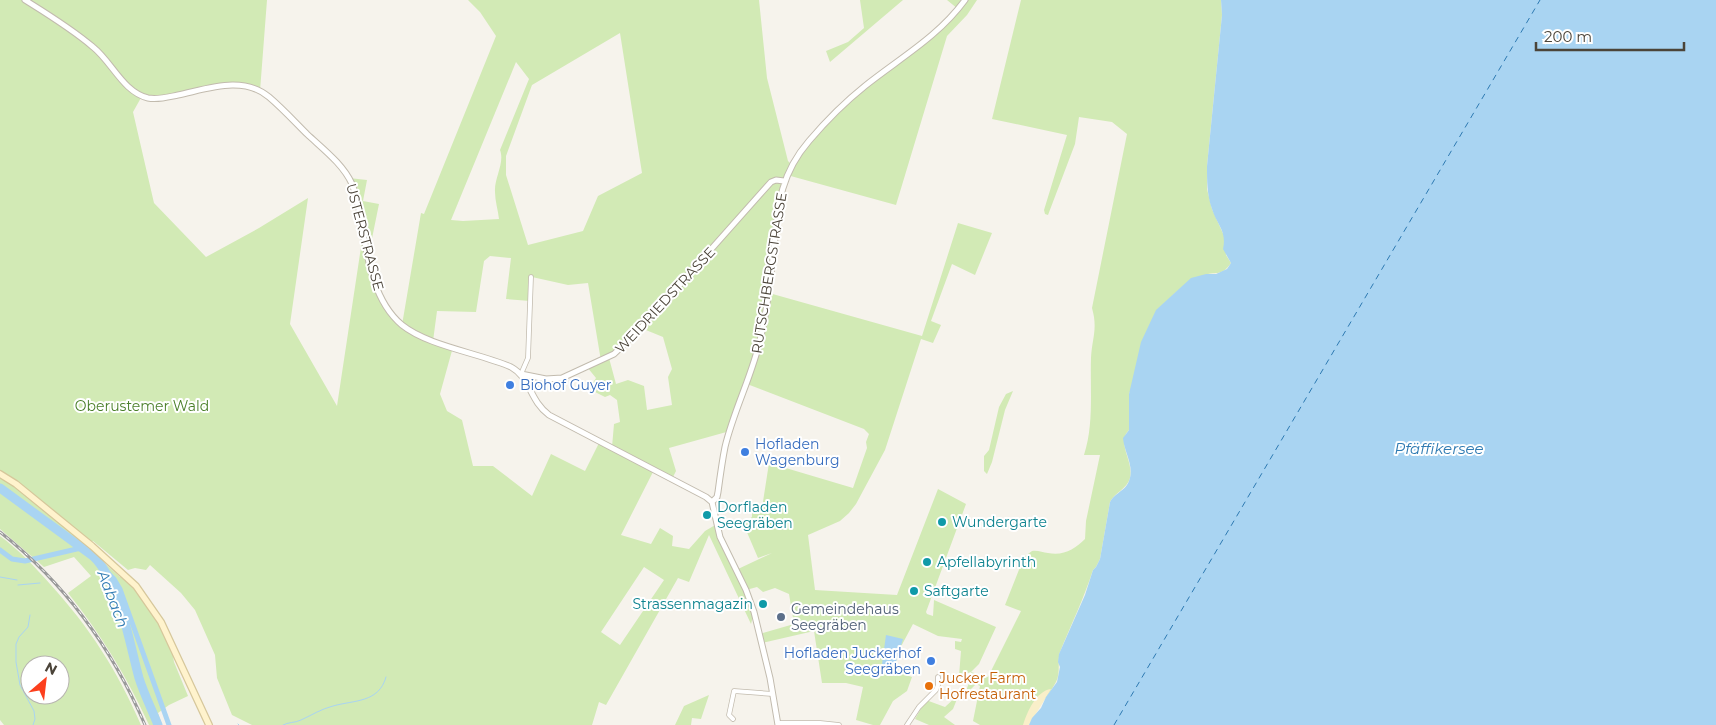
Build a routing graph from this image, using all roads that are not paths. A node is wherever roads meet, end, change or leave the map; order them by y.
1 (25, 0) edge
2 (965, 0) edge
3 (784, 181) junction
4 (531, 277) dead end
5 (521, 374) junction
6 (0, 474) edge
7 (712, 502) junction
8 (938, 677) dead end
9 (773, 694) junction
10 (733, 719) dead end
11 (778, 724) edge
12 (209, 725) edge
13 (839, 725) edge
14 (907, 725) edge

1 - 5 street, USTERSTRASSE
2 - 3 street, RUTSCHBERGSTRASSE
3 - 5 street, WEIDRIEDSTRASSE
3 - 7 street, RUTSCHBERGSTRASSE
4 - 5 street
5 - 7 street
6 - 12 main road
7 - 9 street
8 - 14 street
9 - 10 street
9 - 11 street
11 - 13 street

